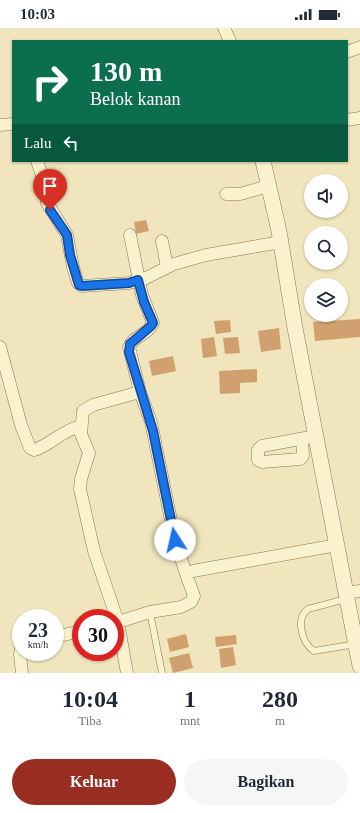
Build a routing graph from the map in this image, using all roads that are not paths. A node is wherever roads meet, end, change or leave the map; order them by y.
1 (224, 28) edge
2 (230, 40) edge
3 (360, 47) edge
4 (348, 52) edge
5 (360, 118) edge
6 (348, 120) edge
7 (12, 124) edge
8 (0, 125) edge
9 (37, 162) edge
10 (263, 162) edge
11 (268, 186) junction
12 (226, 194) dead end
13 (130, 235) dead end
14 (162, 241) dead end
15 (281, 242) junction
16 (166, 267) junction
17 (138, 280) junction
18 (0, 347) edge
19 (140, 392) junction
20 (81, 426) junction
21 (337, 545) junction
22 (186, 574) junction
23 (351, 594) edge
24 (113, 609) edge
25 (150, 612) junction
26 (124, 620) edge
27 (356, 644) junction
28 (124, 658) edge
29 (21, 661) edge
30 (360, 666) edge
31 (22, 673) edge
32 (127, 673) edge
33 (162, 673) edge

1 - 2 street
3 - 4 street
5 - 6 street
7 - 8 street
9 - 17 street
10 - 11 street
11 - 12 street
11 - 15 street
13 - 17 street
14 - 16 street
15 - 16 street
15 - 21 street
16 - 17 street
17 - 19 street
18 - 20 street
19 - 20 street
19 - 22 street
20 - 24 street
21 - 22 street
21 - 23 street
22 - 25 street
23 - 27 street
23 - 27 lane
25 - 26 street
25 - 33 lane
27 - 30 street
28 - 32 street
29 - 31 street

